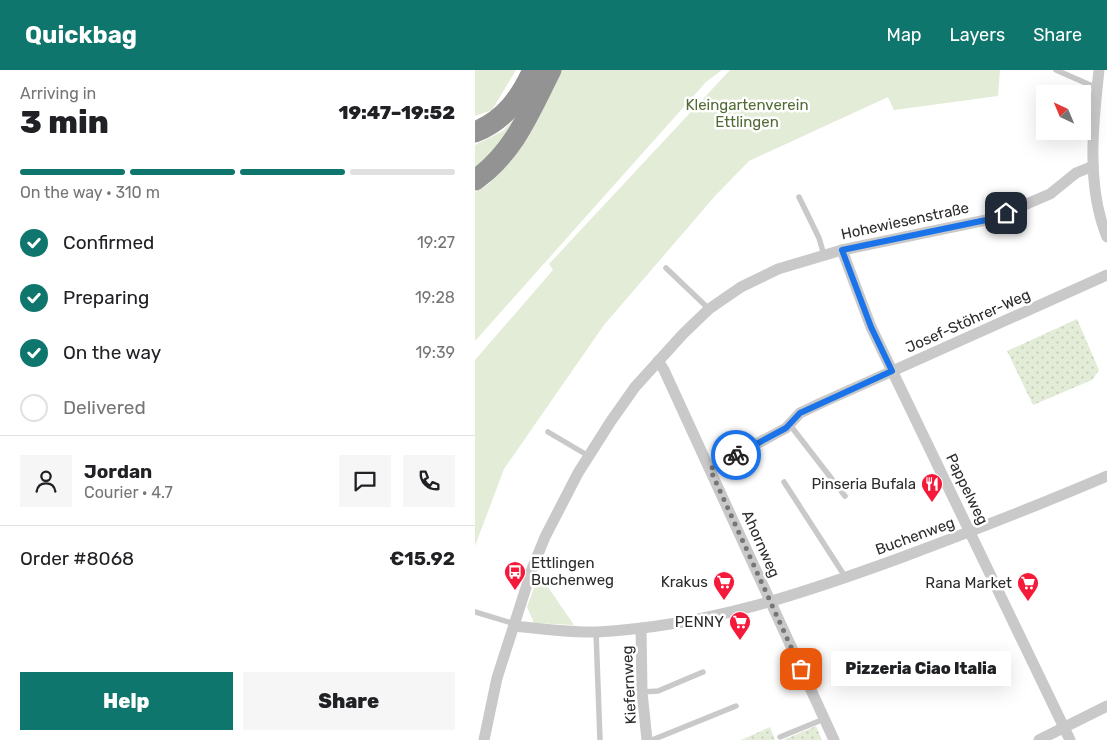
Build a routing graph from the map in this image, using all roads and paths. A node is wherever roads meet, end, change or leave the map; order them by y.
1 (533, 70) edge
2 (551, 70) edge
3 (1056, 70) edge
4 (1099, 70) edge
5 (1097, 88) junction
6 (475, 132) edge
7 (1093, 166) junction
8 (475, 180) edge
9 (799, 197) dead end
10 (1107, 237) edge
11 (842, 250) junction
12 (824, 255) junction
13 (666, 268) dead end
14 (1107, 275) edge
15 (709, 309) junction
16 (658, 361) junction
17 (892, 371) junction
18 (790, 424) junction
19 (548, 432) dead end
20 (587, 456) junction
21 (710, 469) junction
22 (1107, 477) edge
23 (784, 482) dead end
24 (845, 496) dead end
25 (971, 531) junction
26 (846, 578) junction
27 (771, 603) junction
28 (475, 612) edge
29 (515, 625) junction
30 (641, 628) junction
31 (596, 632) junction
32 (703, 672) dead end
33 (643, 692) junction
34 (736, 706) dead end
35 (1107, 706) edge
36 (824, 719) junction
37 (1064, 728) junction
38 (780, 737) dead end
39 (485, 740) edge
40 (600, 740) edge
41 (647, 740) edge
42 (652, 740) edge
43 (834, 740) edge
44 (1039, 740) edge
45 (1069, 740) edge

1 - 6 highway
2 - 8 highway
3 - 5 lane
4 - 5 street
5 - 7 street
7 - 10 street
7 - 11 street, Hohewiesenstraße
9 - 12 lane
11 - 12 street, Hohewiesenstraße
11 - 17 street, Pappelweg
12 - 15 street, Hohewiesenstraße
13 - 15 lane
14 - 17 street, Josef-Stöhrer-Weg
15 - 16 street, Hohewiesenstraße
16 - 20 street, Hohewiesenstraße
16 - 21 street, Ahornweg
17 - 18 street, Josef-Stöhrer-Weg
17 - 25 street, Pappelweg
18 - 21 street, Josef-Stöhrer-Weg
18 - 24 lane
19 - 20 lane
20 - 29 street, Hohewiesenstraße
21 - 27 street, Ahornweg
22 - 25 street, Buchenweg
23 - 26 lane
25 - 26 street, Buchenweg
25 - 37 street, Pappelweg
26 - 27 street, Buchenweg
27 - 30 street, Buchenweg
27 - 36 street, Ahornweg
28 - 29 lane
29 - 31 street, Buchenweg
29 - 39 street, Hohewiesenstraße
30 - 31 street, Buchenweg
30 - 33 street, Kiefernweg
31 - 40 lane
32 - 33 lane
33 - 41 street, Kiefernweg
34 - 42 lane
35 - 37 street
36 - 38 lane
36 - 43 street, Ahornweg
37 - 44 street
37 - 45 street, Pappelweg

